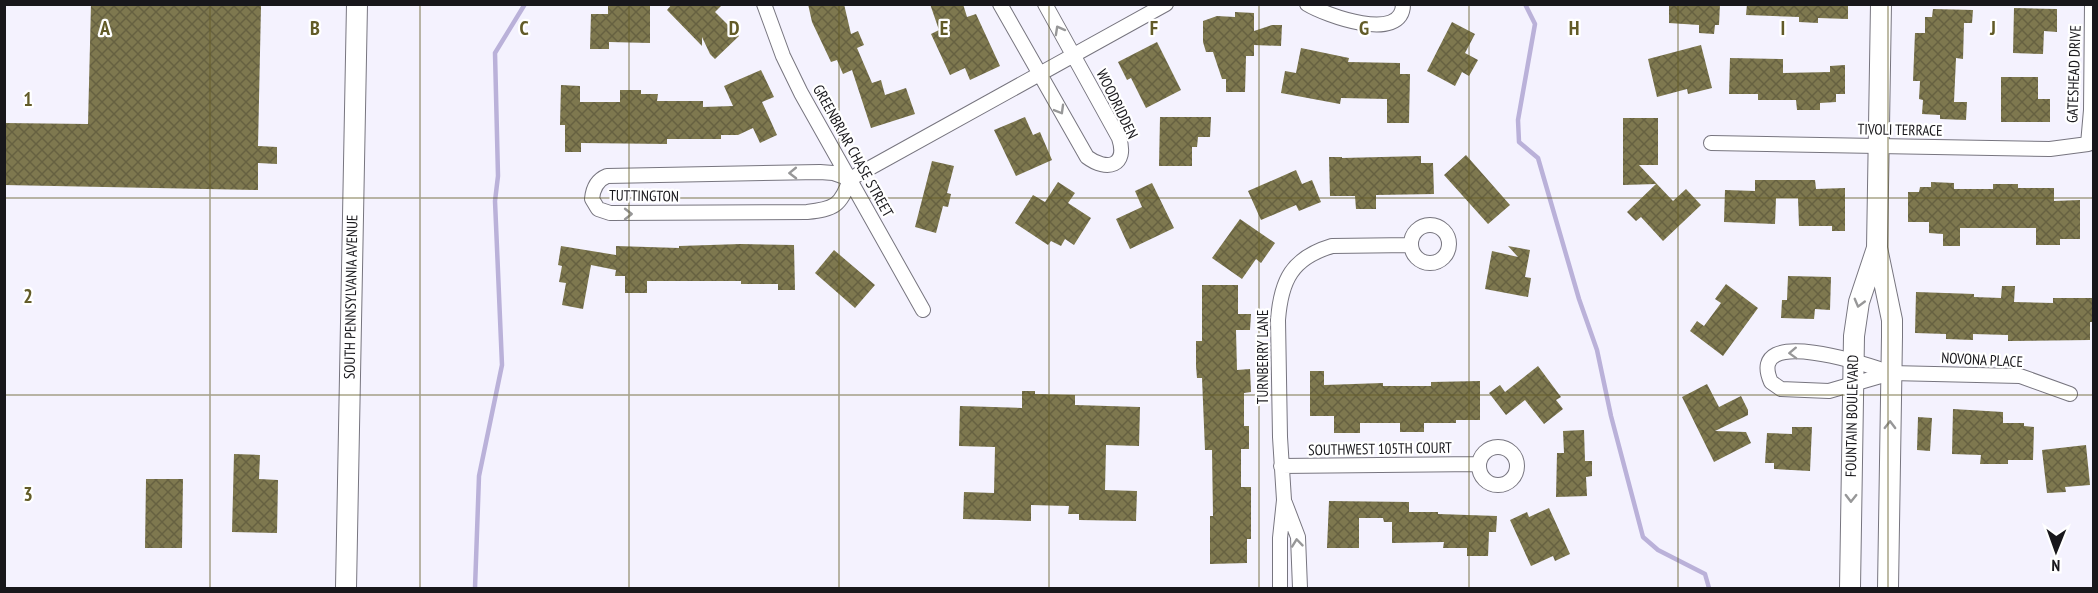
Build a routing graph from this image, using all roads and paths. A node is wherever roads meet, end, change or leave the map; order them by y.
1 (357, 4) edge
2 (764, 4) edge
3 (1000, 4) edge
4 (1045, 4) edge
5 (1166, 4) edge
6 (1307, 4) edge
7 (1402, 4) edge
8 (1881, 4) edge
9 (2092, 4) edge
10 (1073, 54) junction
11 (1039, 74) junction
12 (1711, 143) dead end
13 (2088, 144) joint
14 (1878, 147) junction
15 (850, 179) junction
16 (1411, 245) dead end
17 (1877, 248) junction
18 (923, 310) dead end
19 (1853, 360) junction
20 (1891, 373) junction
21 (1853, 384) junction
22 (2070, 393) dead end
23 (1479, 464) dead end
24 (1281, 466) junction
25 (1284, 500) junction
26 (346, 588) edge
27 (1280, 588) edge
28 (1300, 588) edge
29 (1850, 588) edge
30 (1888, 588) edge

1 - 26 street, SOUTH PENNSYLVANIA AVENUE
2 - 15 street, GREENBRIAR CHASE STREET
3 - 11 street, WOODRIDDEN
10 -> 4 street, WOODRIDDEN
5 - 10 street
6 - 7 street
8 - 14 street, FOUNTAIN BOULEVARD
9 - 13 street, GATESHEAD DRIVE
10 - 11 street
11 -> 10 street, WOODRIDDEN
11 - 15 street
12 - 14 street, TIVOLI TERRACE
13 - 14 street, TIVOLI TERRACE
14 - 17 street, FOUNTAIN BOULEVARD
15 -> 15 street, TUTTINGTON
15 - 18 street, GREENBRIAR CHASE STREET
16 - 24 street, TURNBERRY LANE
17 -> 19 street, FOUNTAIN BOULEVARD
17 - 20 street, FOUNTAIN BOULEVARD
19 - 20 street, NOVONA PLACE
19 - 21 street, FOUNTAIN BOULEVARD
19 -> 21 street, NOVONA PLACE
20 - 21 street, NOVONA PLACE
20 - 22 street, NOVONA PLACE
30 -> 20 street, FOUNTAIN BOULEVARD
21 -> 29 street, FOUNTAIN BOULEVARD
23 - 24 street, SOUTHWEST 105TH COURT
24 - 25 street, TURNBERRY LANE
25 - 27 street, TURNBERRY LANE
28 -> 25 street, TURNBERRY LANE

